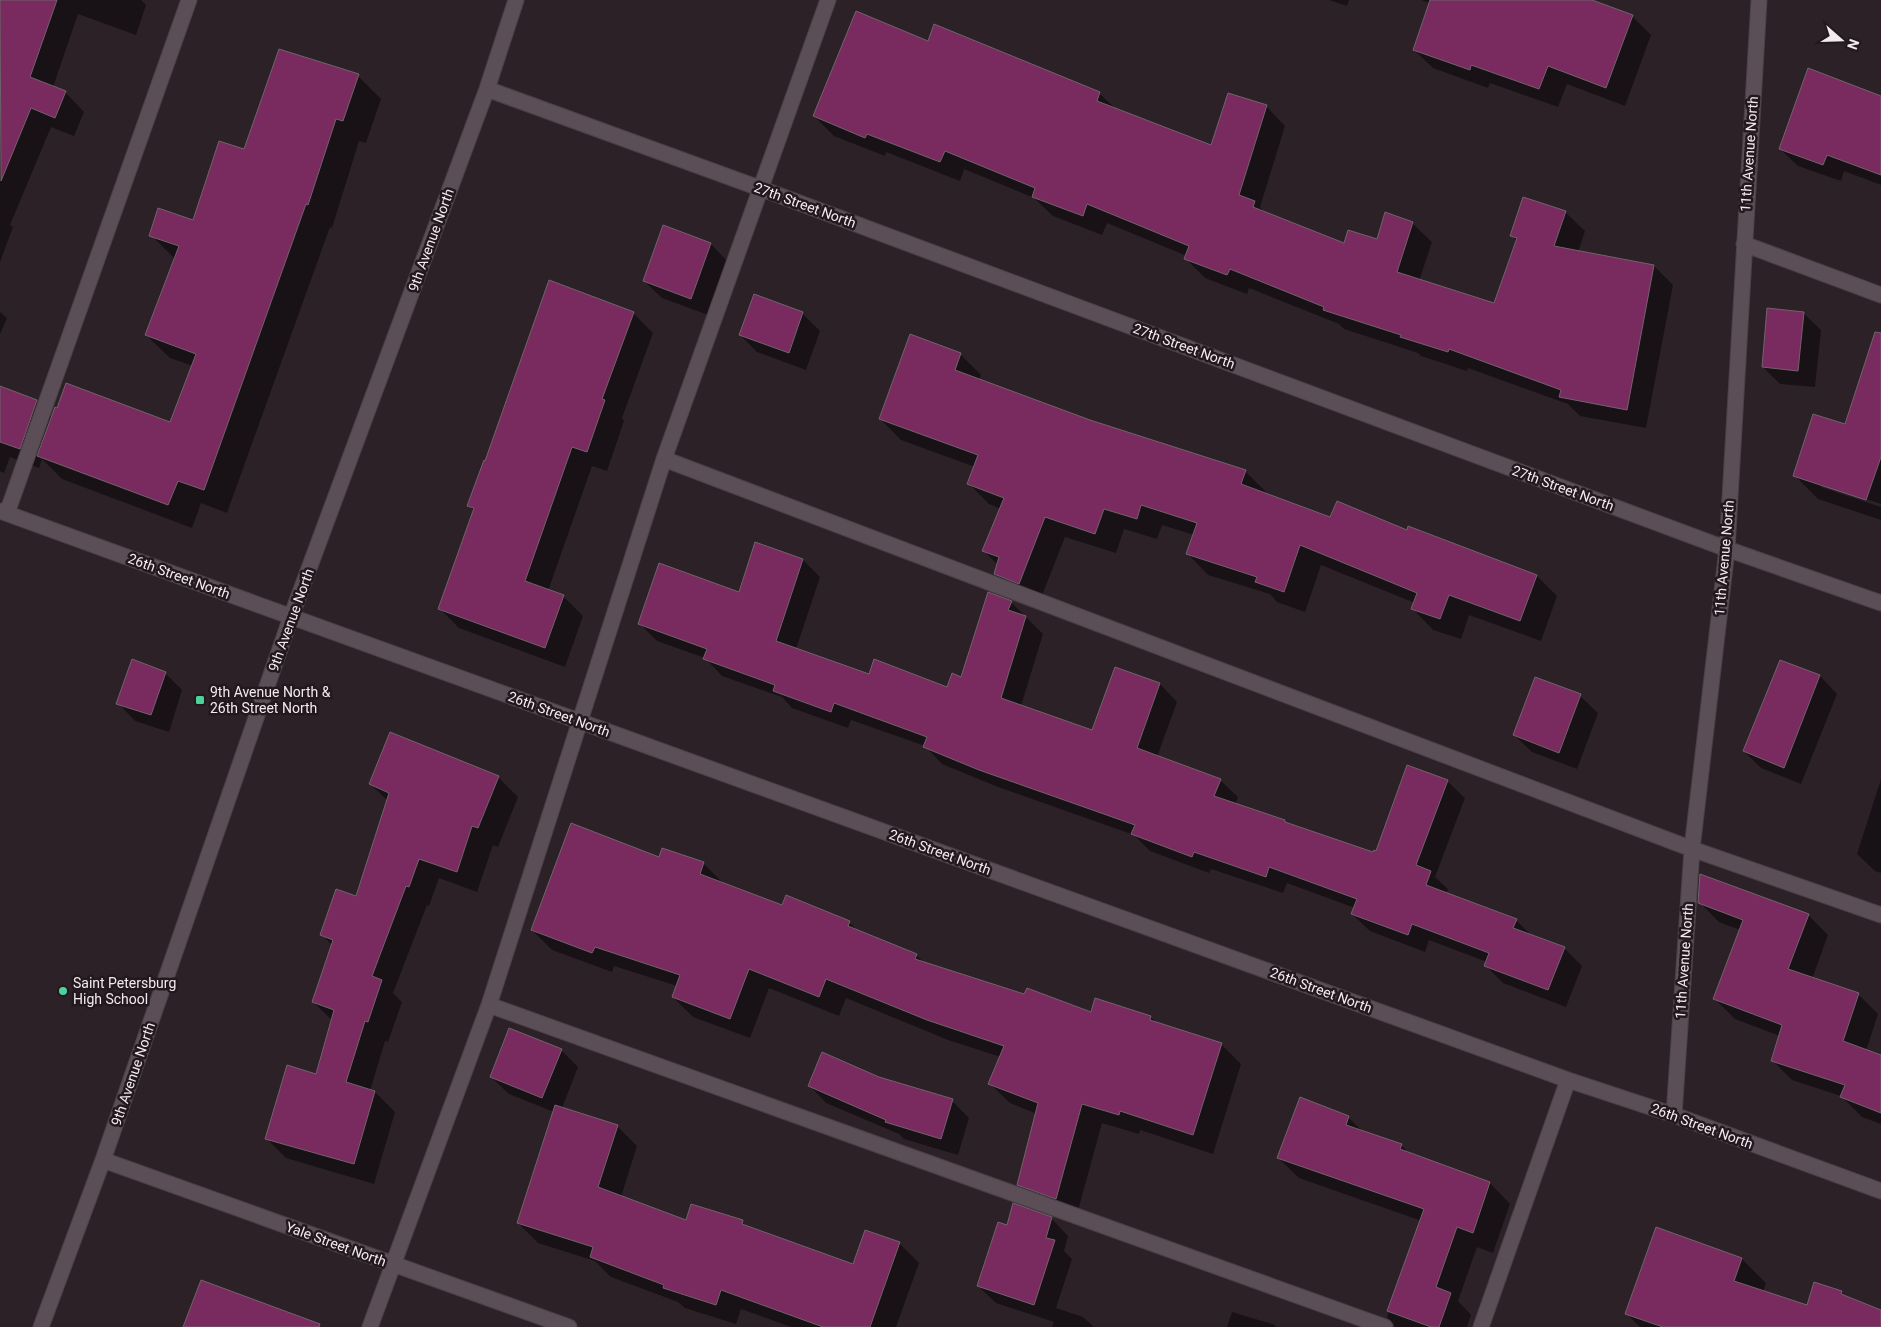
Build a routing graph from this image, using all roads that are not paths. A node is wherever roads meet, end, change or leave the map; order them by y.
1 (189, 0) edge
2 (516, 0) edge
3 (828, 0) edge
4 (1759, 0) edge
5 (487, 89) junction
6 (762, 189) junction
7 (1744, 244) junction
8 (1881, 295) edge
9 (664, 459) junction
10 (4, 512) edge
11 (1727, 549) junction
12 (1881, 603) edge
13 (291, 617) junction
14 (581, 721) junction
15 (1692, 849) junction
16 (1881, 915) edge
17 (489, 1005) junction
18 (1568, 1080) junction
19 (1674, 1115) junction
20 (103, 1160) junction
21 (1881, 1191) edge
22 (392, 1264) junction
23 (41, 1327) edge
24 (370, 1327) edge
25 (569, 1327) edge
26 (1384, 1327) edge
27 (1481, 1327) edge

1 - 10 street
2 - 5 street, 9th Avenue North
3 - 6 street
4 - 7 street, 11th Avenue North
5 - 6 street, 27th Street North
5 - 13 street, 9th Avenue North
6 - 9 street
6 - 11 street, 27th Street North
7 - 8 street
7 - 11 street, 11th Avenue North
9 - 14 street
9 - 15 street
10 - 13 street, 26th Street North
11 - 12 street, 27th Street North
11 - 15 street, 11th Avenue North
13 - 14 street, 26th Street North
13 - 20 street, 9th Avenue North
14 - 17 street
14 - 18 street, 26th Street North
15 - 16 street
15 - 19 street, 11th Avenue North
17 - 22 street
17 - 26 street
18 - 19 street, 26th Street North
18 - 27 street
19 - 21 street, 26th Street North
20 - 22 street, Yale Street North
20 - 23 street, 9th Avenue North
22 - 24 street
22 - 25 street, Yale Street North

